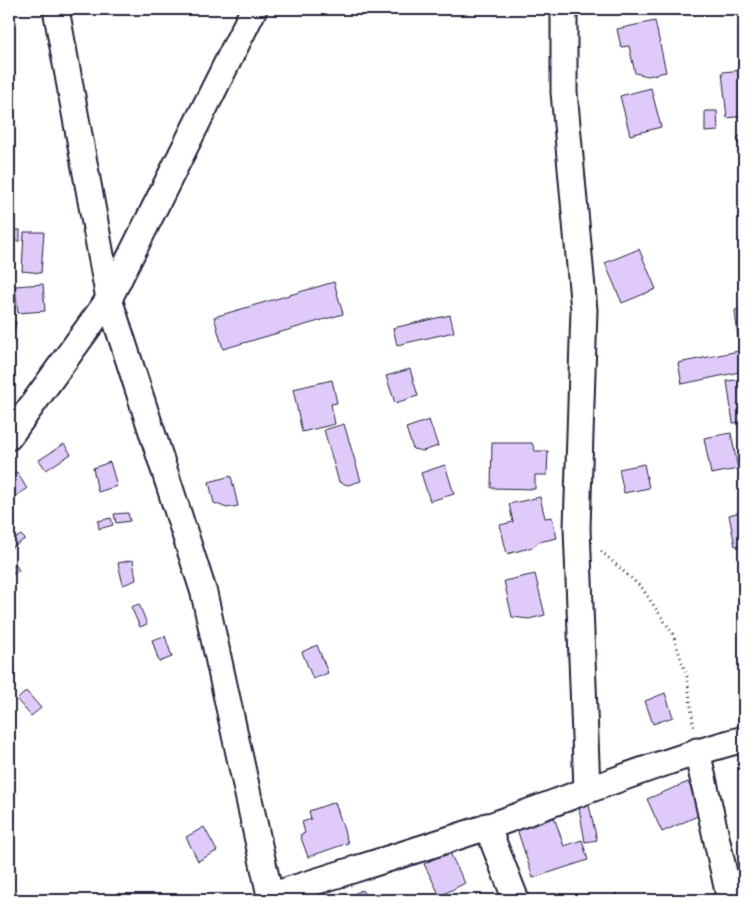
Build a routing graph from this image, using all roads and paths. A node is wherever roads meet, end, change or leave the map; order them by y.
1 (56, 9) edge
2 (254, 9) edge
3 (564, 9) edge
4 (109, 299) junction
5 (9, 437) edge
6 (577, 528) junction
7 (744, 739) edge
8 (697, 751) junction
9 (587, 789) junction
10 (487, 826) junction
11 (271, 898) edge
12 (516, 900) edge
13 (730, 900) edge

1 - 4 street
2 - 4 street
3 - 6 street
4 - 5 street
4 - 11 street
6 - 8 path
6 - 9 street
7 - 8 street
8 - 9 street
8 - 13 street
9 - 10 street
10 - 11 street
10 - 12 street

